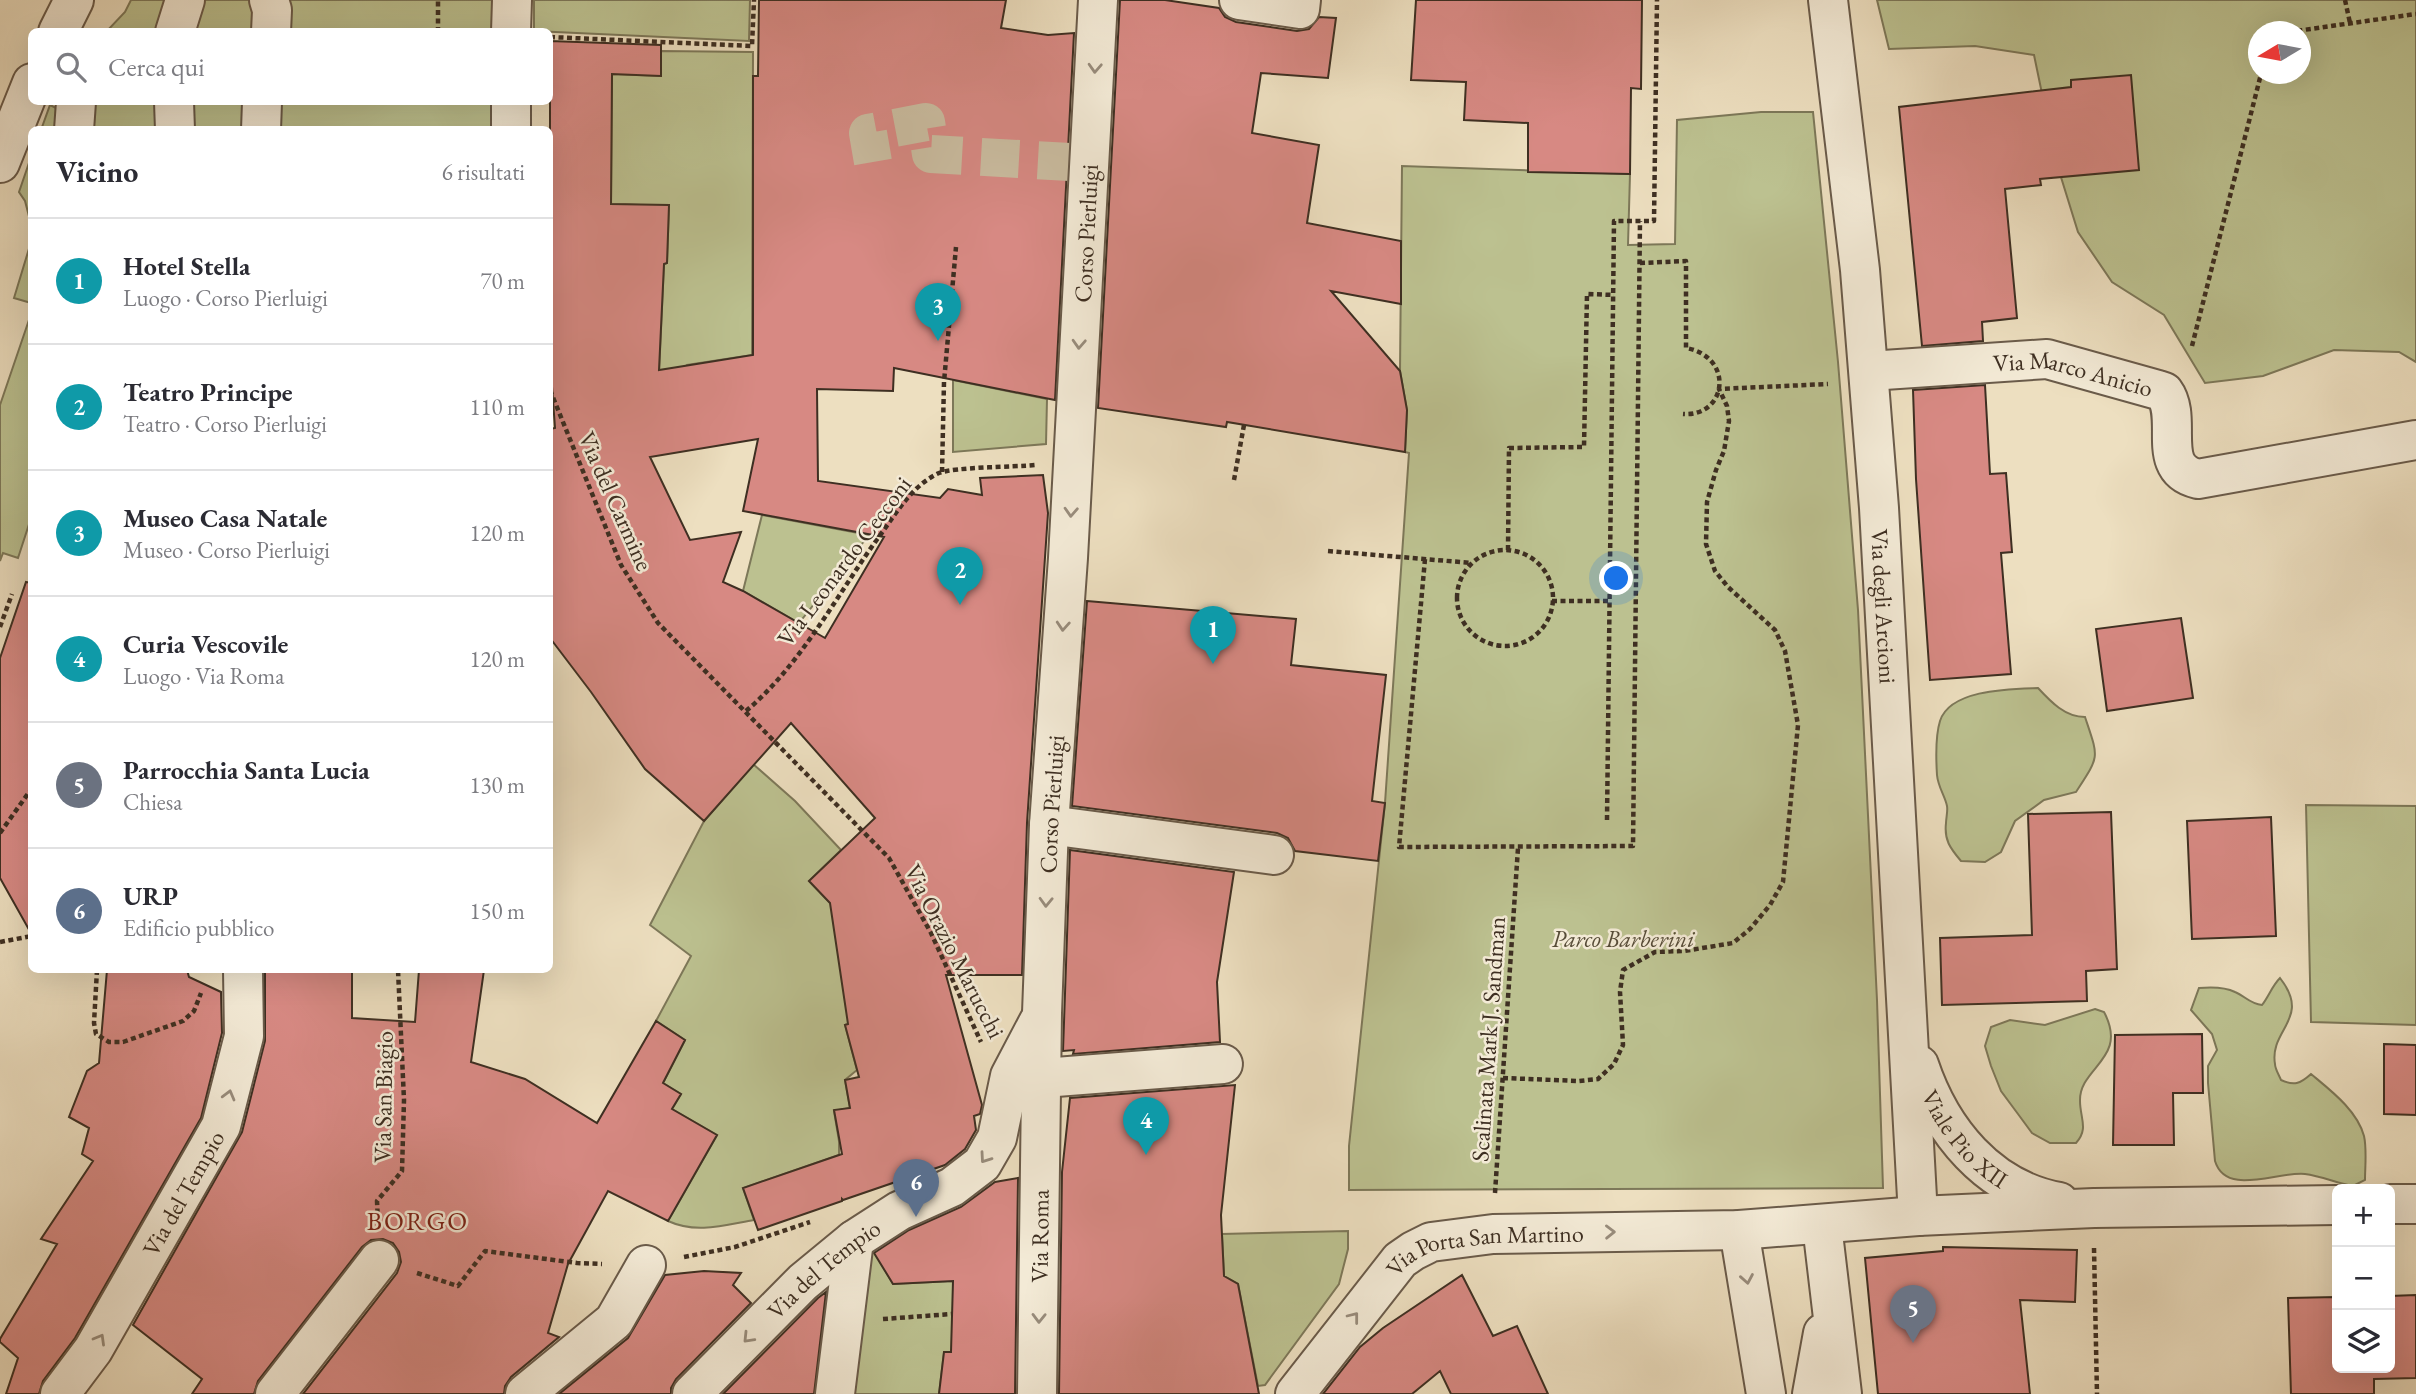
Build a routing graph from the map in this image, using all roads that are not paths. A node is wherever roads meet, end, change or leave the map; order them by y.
1 (185, 0) edge
2 (269, 0) edge
3 (512, 0) edge
4 (1098, 0) edge
5 (1239, 0) edge
6 (1828, 0) edge
7 (1300, 5) edge
8 (176, 28) edge
9 (271, 28) edge
10 (512, 28) edge
11 (28, 93) edge
12 (76, 105) edge
13 (174, 105) edge
14 (262, 105) edge
15 (511, 105) edge
16 (74, 126) edge
17 (175, 126) edge
18 (261, 126) edge
19 (511, 126) edge
20 (0, 163) edge
21 (1854, 377) junction
22 (2416, 440) edge
23 (1049, 825) junction
24 (1274, 855) dead end
25 (243, 973) edge
26 (1906, 1002) junction
27 (1042, 1013) junction
28 (1223, 1064) dead end
29 (1043, 1078) junction
30 (2395, 1204) edge
31 (2416, 1204) edge
32 (2332, 1205) edge
33 (2094, 1208) junction
34 (1918, 1216) junction
35 (1822, 1224) junction
36 (1738, 1230) junction
37 (854, 1240) junction
38 (379, 1260) road end
39 (646, 1265) dead end
40 (1830, 1296) junction
41 (1755, 1328) junction
42 (60, 1394) edge
43 (275, 1394) edge
44 (525, 1394) edge
45 (692, 1394) edge
46 (835, 1394) edge
47 (1037, 1394) edge
48 (1295, 1394) edge
49 (1766, 1394) edge
50 (1790, 1394) edge
51 (1812, 1394) edge
52 (1842, 1394) edge

1 - 8 street
2 - 9 street
3 - 10 street
4 -> 23 street, Corso Pierluigi
5 - 7 street
6 - 21 street, Via degli Arcioni
11 - 20 street
12 - 16 street
13 - 17 street
14 - 18 street
15 - 19 street
21 - 22 street, Via Marco Anicio
21 - 26 street, Via degli Arcioni
23 - 24 street
23 -> 27 street, Corso Pierluigi
42 -> 25 street, Via del Tempio
26 - 33 street, Viale Pio XII
26 - 34 street, Via degli Arcioni
27 - 29 street, Via Roma
27 -> 37 street, Via del Tempio
28 - 29 street
29 -> 47 street, Via Roma
30 - 31 street
32 - 33 street, Viale Pio XII
33 - 34 street, Viale Pio XII
34 - 35 street, Viale Pio XII
35 - 36 street, Via Porta San Martino
35 - 40 street
36 -> 41 street
48 -> 36 street, Via Porta San Martino
37 -> 45 street, Via del Tempio
37 - 46 street
38 - 43 street
39 - 44 street
40 - 51 street
40 - 52 street
41 - 49 street
41 - 50 street

